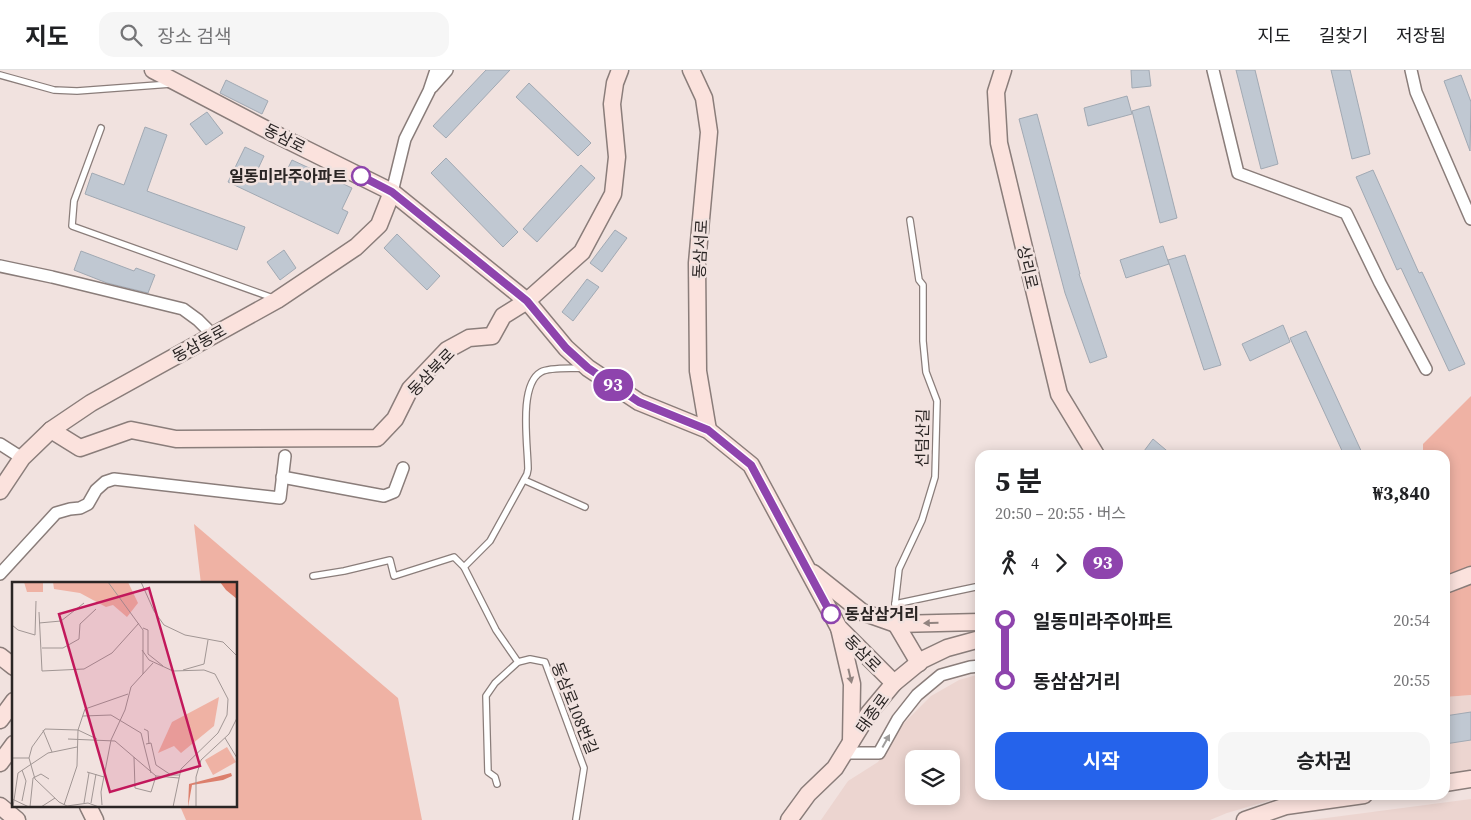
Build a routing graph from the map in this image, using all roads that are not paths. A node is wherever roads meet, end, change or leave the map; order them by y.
1 (153, 70) edge
2 (436, 70) edge
3 (447, 70) edge
4 (620, 70) edge
5 (691, 70) edge
6 (1002, 70) edge
7 (1213, 70) edge
8 (1411, 70) edge
9 (0, 75) edge
10 (180, 84) junction
11 (429, 91) junction
12 (101, 128) dead end
13 (392, 192) junction
14 (1471, 219) edge
15 (910, 220) dead end
16 (0, 266) edge
17 (277, 300) junction
18 (527, 301) junction
19 (213, 335) junction
20 (588, 368) junction
21 (1426, 369) dead end
22 (50, 430) junction
23 (708, 430) junction
24 (0, 444) edge
25 (1093, 450) edge
26 (285, 456) dead end
27 (22, 458) junction
28 (403, 468) dead end
29 (282, 477) junction
30 (524, 480) junction
31 (0, 491) edge
32 (585, 507) dead end
33 (464, 567) junction
34 (807, 568) junction
35 (0, 574) edge
36 (1471, 575) edge
37 (313, 576) dead end
38 (1450, 583) edge
39 (975, 587) edge
40 (895, 604) junction
41 (975, 622) edge
42 (896, 624) junction
43 (839, 628) junction
44 (975, 640) edge
45 (0, 656) edge
46 (518, 662) junction
47 (919, 663) junction
48 (12, 665) edge
49 (975, 666) edge
50 (894, 683) junction
51 (12, 704) edge
52 (0, 720) edge
53 (848, 747) junction
54 (1471, 779) edge
55 (1450, 782) edge
56 (497, 784) dead end
57 (1329, 800) edge
58 (0, 806) edge
59 (89, 808) edge
60 (576, 819) edge
61 (17, 820) edge
62 (95, 820) edge
63 (789, 820) edge
64 (1245, 820) edge

1 - 10 street, 동삼로
2 - 11 street
3 - 11 street
4 - 18 street, 동삼북로
5 - 23 street, 동삼서로
6 - 25 street, 상리로
7 - 21 street
8 - 14 street
9 - 10 lane
10 - 13 street, 동삼로
11 - 13 street
12 - 17 lane
13 - 17 street, 동삼동로
13 - 18 street, 동삼로
15 - 40 lane, 선덤산길
16 - 19 street
17 - 19 street, 동삼동로
18 - 20 street, 동삼로
18 - 22 street, 동삼북로
19 - 22 street, 동삼동로
20 - 23 street, 동삼로
20 - 30 lane
22 - 27 street, 동삼동로
23 - 34 street, 동삼로
24 - 27 street
26 - 29 street
27 - 31 street, 동삼동로
28 - 29 street
29 - 35 street
30 - 32 lane
30 - 33 lane
33 - 37 lane
33 - 46 lane
34 - 42 street
34 - 43 street, 동삼로
36 - 38 street
39 - 40 lane
40 - 42 lane, 선덤산길
41 -> 42 street
42 - 47 street
43 - 50 street, 동삼로
43 -> 53 street
44 - 47 street, 태종로
45 - 48 street
46 - 56 lane
46 - 60 lane, 동삼로108번길
47 - 50 street, 태종로
53 -> 49 street
50 - 53 street, 태종로
51 - 52 street
53 - 63 street, 태종로
54 - 55 street
57 - 64 street
58 - 61 street
59 - 62 street

